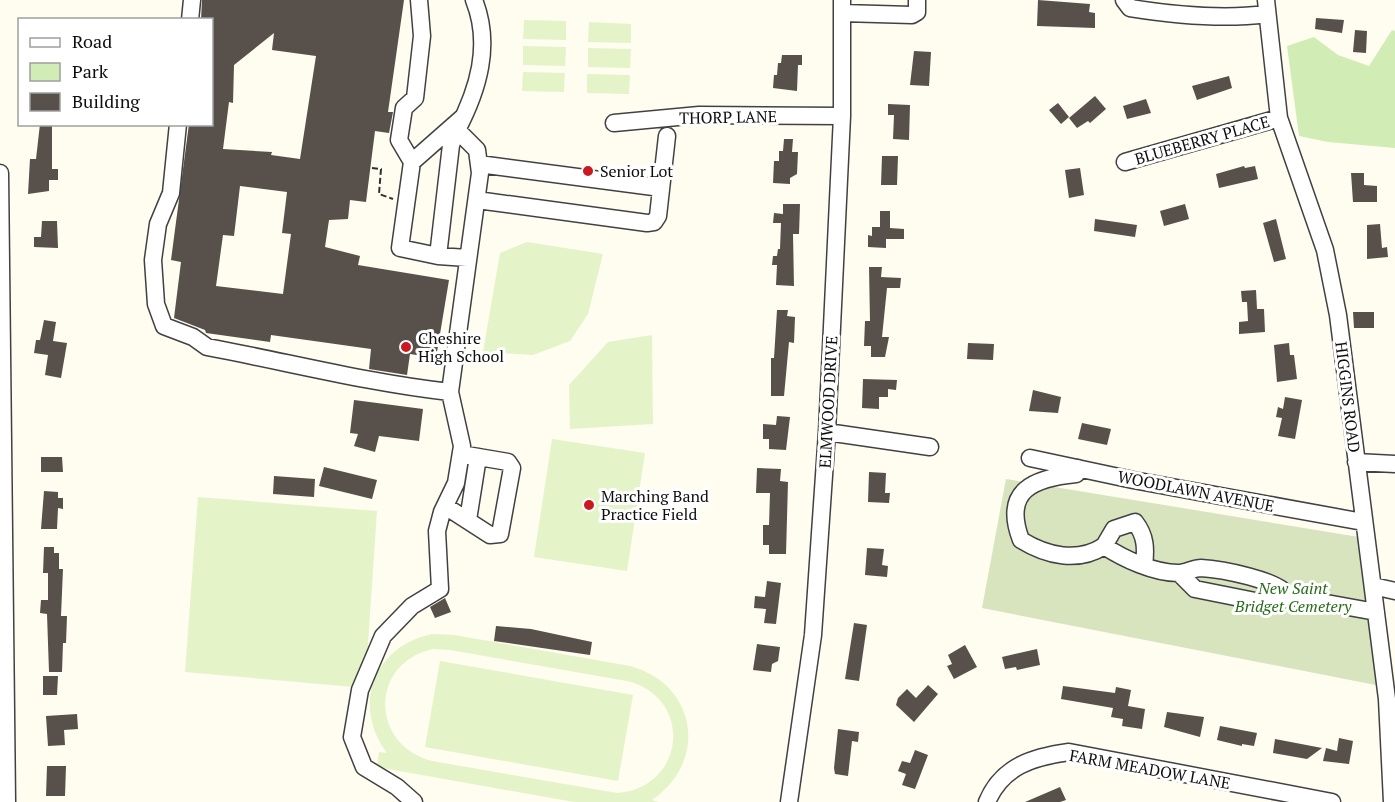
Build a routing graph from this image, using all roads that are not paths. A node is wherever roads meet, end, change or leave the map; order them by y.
1 (192, 0) edge
2 (419, 0) edge
3 (474, 0) edge
4 (917, 0) edge
5 (1124, 0) edge
6 (842, 6) edge
7 (1266, 7) edge
8 (190, 18) edge
9 (842, 116) junction
10 (1279, 117) junction
11 (614, 123) dead end
12 (460, 124) junction
13 (178, 126) edge
14 (667, 136) dead end
15 (411, 162) junction
16 (1125, 162) dead end
17 (479, 164) junction
18 (0, 173) edge
19 (661, 188) junction
20 (477, 201) junction
21 (438, 256) junction
22 (468, 258) junction
23 (450, 392) junction
24 (827, 432) junction
25 (930, 447) dead end
26 (461, 454) junction
27 (478, 457) junction
28 (1030, 458) dead end
29 (1356, 462) junction
30 (1395, 464) edge
31 (1078, 468) junction
32 (445, 506) junction
33 (1143, 511) dead end
34 (468, 520) junction
35 (1363, 522) junction
36 (1140, 528) junction
37 (1104, 546) junction
38 (1144, 566) junction
39 (1373, 586) junction
40 (1395, 591) edge
41 (1376, 612) junction
42 (7, 802) edge
43 (414, 802) edge
44 (789, 802) edge
45 (987, 802) edge
46 (1332, 802) edge
47 (1392, 802) edge

1 - 8 street
2 - 15 street
3 - 12 street
4 - 6 street
5 - 7 street
6 - 9 street, ELMWOOD DRIVE
7 - 10 street, HIGGINS ROAD
9 - 11 street, THORP LANE
9 - 24 street, ELMWOOD DRIVE
10 - 16 street, BLUEBERRY PLACE
10 - 29 street, HIGGINS ROAD
12 - 15 street
12 - 17 street
12 - 21 street
13 - 23 street
14 - 19 street
15 - 21 street
17 - 19 street
17 - 20 street
18 - 42 street
19 - 20 street
20 - 22 street
21 - 22 street
22 - 23 street
23 - 26 street
24 - 25 street
24 - 44 street, ELMWOOD DRIVE
26 - 27 street
26 - 32 street
27 - 34 street
27 - 34 street
28 - 31 street, WOODLAWN AVENUE
29 - 30 street
29 - 35 street, HIGGINS ROAD
31 - 35 street, WOODLAWN AVENUE
31 - 37 street
32 - 34 street
32 - 43 street
33 - 36 street
35 - 39 street, HIGGINS ROAD
36 - 37 street
36 - 38 street
37 - 38 street
38 - 41 street
39 - 40 street
39 - 41 street, HIGGINS ROAD
41 - 47 street, HIGGINS ROAD
45 - 46 street, FARM MEADOW LANE

